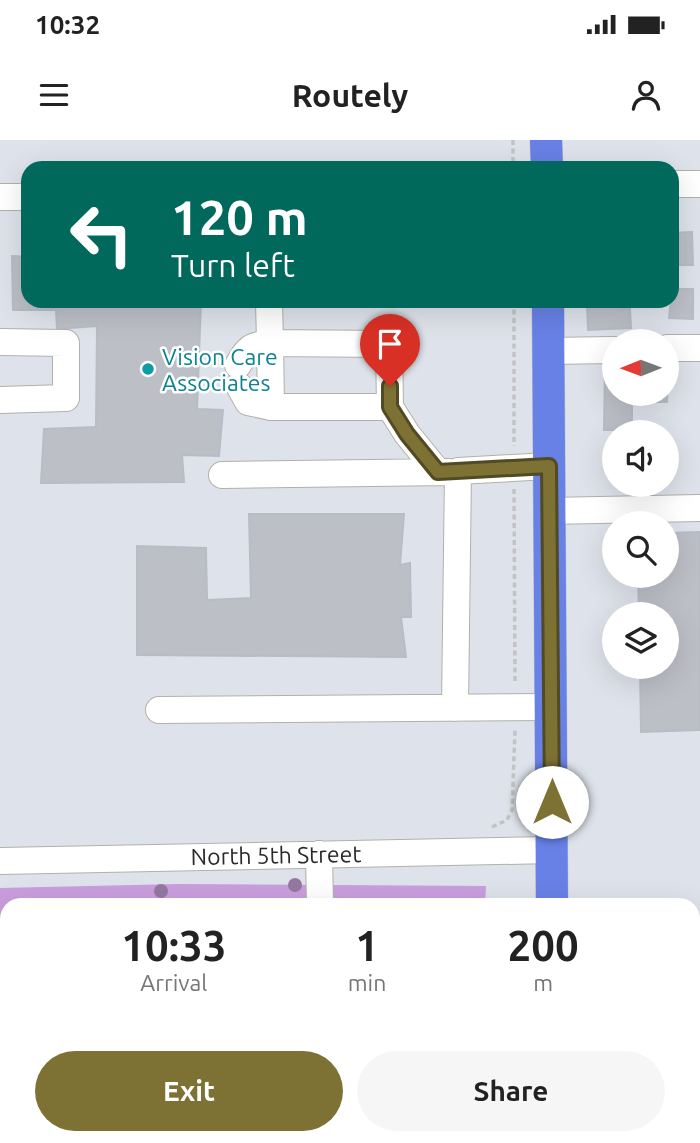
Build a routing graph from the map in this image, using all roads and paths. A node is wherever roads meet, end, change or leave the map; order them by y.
1 (513, 140) edge
2 (547, 140) edge
3 (513, 161) edge
4 (547, 161) edge
5 (679, 184) edge
6 (700, 184) edge
7 (0, 197) edge
8 (21, 197) edge
9 (269, 308) edge
10 (548, 308) edge
11 (0, 342) edge
12 (270, 343) junction
13 (679, 348) edge
14 (700, 348) edge
15 (602, 350) edge
16 (548, 351) junction
17 (0, 400) edge
18 (271, 407) junction
19 (390, 407) junction
20 (549, 466) junction
21 (448, 472) junction
22 (222, 475) dead end
23 (700, 508) edge
24 (549, 511) junction
25 (551, 707) junction
26 (455, 708) junction
27 (159, 710) dead end
28 (552, 850) junction
29 (319, 854) junction
30 (0, 861) edge
31 (320, 898) edge
32 (552, 898) edge

1 - 3 path
2 - 4 main road
5 - 6 street
7 - 8 street
9 - 12 street
10 - 16 main road
11 - 17 street
12 - 18 street
12 - 18 street
12 - 19 street
13 - 14 street
15 - 16 street
16 - 20 main road
18 - 19 street
19 - 21 street
20 - 21 street
20 - 24 main road
21 - 22 street
21 - 26 street
23 - 24 street
24 - 25 main road
25 - 26 street
25 - 28 main road
26 - 27 street
28 - 29 street, North 5th Street
28 - 32 main road
29 - 30 street, North 5th Street
29 - 31 street

